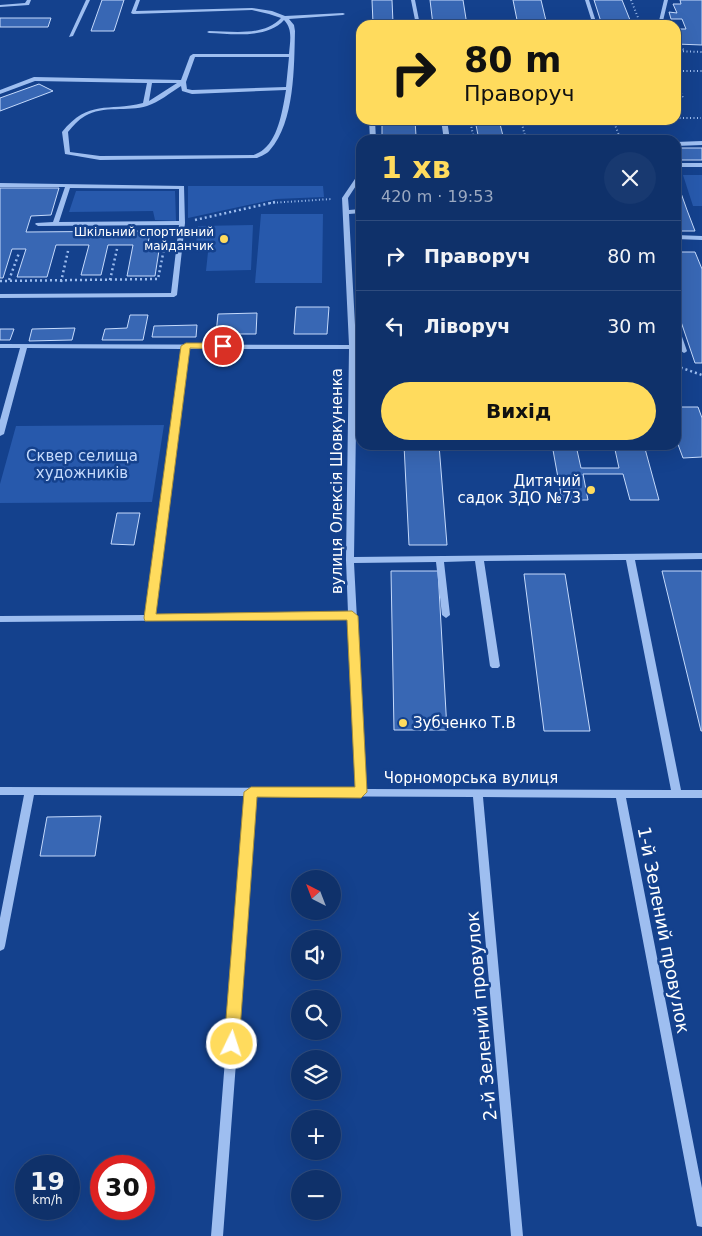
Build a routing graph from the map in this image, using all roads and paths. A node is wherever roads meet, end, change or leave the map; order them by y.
1 (29, 0) edge
2 (88, 0) edge
3 (138, 0) edge
4 (413, 0) edge
5 (587, 0) edge
6 (631, 0) edge
7 (666, 0) edge
8 (0, 6) edge
9 (343, 14) dead end
10 (283, 18) junction
11 (417, 20) edge
12 (593, 20) edge
13 (639, 20) edge
14 (661, 20) edge
15 (209, 32) dead end
16 (71, 36) dead end
17 (681, 48) edge
18 (681, 51) edge
19 (691, 51) junction
20 (702, 52) edge
21 (292, 55) junction
22 (681, 71) edge
23 (702, 71) edge
24 (150, 81) junction
25 (183, 82) junction
26 (289, 88) junction
27 (187, 91) junction
28 (0, 92) edge
29 (167, 92) junction
30 (145, 105) junction
31 (681, 118) edge
32 (701, 118) edge
33 (702, 143) edge
34 (681, 144) edge
35 (702, 164) edge
36 (681, 165) edge
37 (356, 182) edge
38 (0, 185) edge
39 (68, 186) junction
40 (345, 198) junction
41 (356, 211) edge
42 (346, 212) junction
43 (182, 223) junction
44 (38, 224) dead end
45 (55, 224) junction
46 (681, 237) edge
47 (702, 238) edge
48 (117, 249) dead end
49 (68, 251) dead end
50 (19, 253) dead end
51 (158, 279) dead end
52 (61, 280) junction
53 (110, 280) junction
54 (0, 281) edge
55 (9, 281) junction
56 (0, 296) edge
57 (681, 342) edge
58 (0, 346) edge
59 (24, 346) junction
60 (186, 346) junction
61 (352, 347) junction
62 (684, 351) dead end
63 (356, 359) edge
64 (681, 368) edge
65 (702, 375) edge
66 (356, 390) edge
67 (0, 434) edge
68 (702, 556) edge
69 (479, 558) junction
70 (630, 558) junction
71 (440, 559) junction
72 (350, 560) junction
73 (446, 615) dead end
74 (352, 616) junction
75 (149, 618) junction
76 (0, 620) edge
77 (495, 666) dead end
78 (0, 791) edge
79 (30, 791) junction
80 (251, 792) junction
81 (361, 792) junction
82 (620, 793) junction
83 (677, 793) junction
84 (478, 794) junction
85 (702, 794) edge
86 (0, 946) edge
87 (702, 1221) edge
88 (218, 1236) edge
89 (518, 1236) edge

1 - 8 street
2 - 16 street
3 - 10 street
4 - 11 street
5 - 12 street
6 - 13 path
7 - 14 street
9 - 10 street
10 - 15 street
10 - 21 street
17 - 19 path
18 - 19 path
19 - 20 path
21 - 25 street
21 - 26 street
22 - 23 path
24 - 25 street
24 - 28 street
24 - 30 street
25 - 27 street
25 - 29 street
26 - 27 street
26 - 30 street
27 - 29 street
29 - 30 street
31 - 32 path
33 - 34 street
35 - 36 street
37 - 40 street
38 - 39 street
39 - 43 street
39 - 45 street
40 - 42 street, вулиця Олексія Шовкуненка
40 - 43 path
41 - 42 street
42 - 61 street, вулиця Олексія Шовкуненка
43 - 45 street
43 - 56 street
44 - 45 street
46 - 47 street
48 - 53 path
49 - 52 path
50 - 55 path
51 - 53 path
52 - 53 path
52 - 55 path
54 - 55 path
57 - 62 street
58 - 59 street
59 - 60 street
59 - 67 street
60 - 61 street
60 - 75 street
61 - 63 street, вулиця Олексія Шовкуненка
64 - 65 path
66 - 72 street, вулиця Олексія Шовкуненка
68 - 70 lane
69 - 70 street
69 - 71 street
69 - 77 street
70 - 83 street
71 - 72 street
71 - 73 street
72 - 74 street, вулиця Олексія Шовкуненка
74 - 75 street
74 - 81 street, вулиця Олексія Шовкуненка
75 - 76 street
78 - 79 street, Чорноморська вулиця
79 - 80 street, Чорноморська вулиця
79 - 86 street
80 - 81 street, Чорноморська вулиця
80 - 88 street
81 - 84 street, Чорноморська вулиця
82 - 83 street, Чорноморська вулиця
82 - 84 street, Чорноморська вулиця
82 - 87 street, 1-й Зелений провулок
83 - 85 street, Чорноморська вулиця
84 - 89 street, 2-й Зелений провулок

